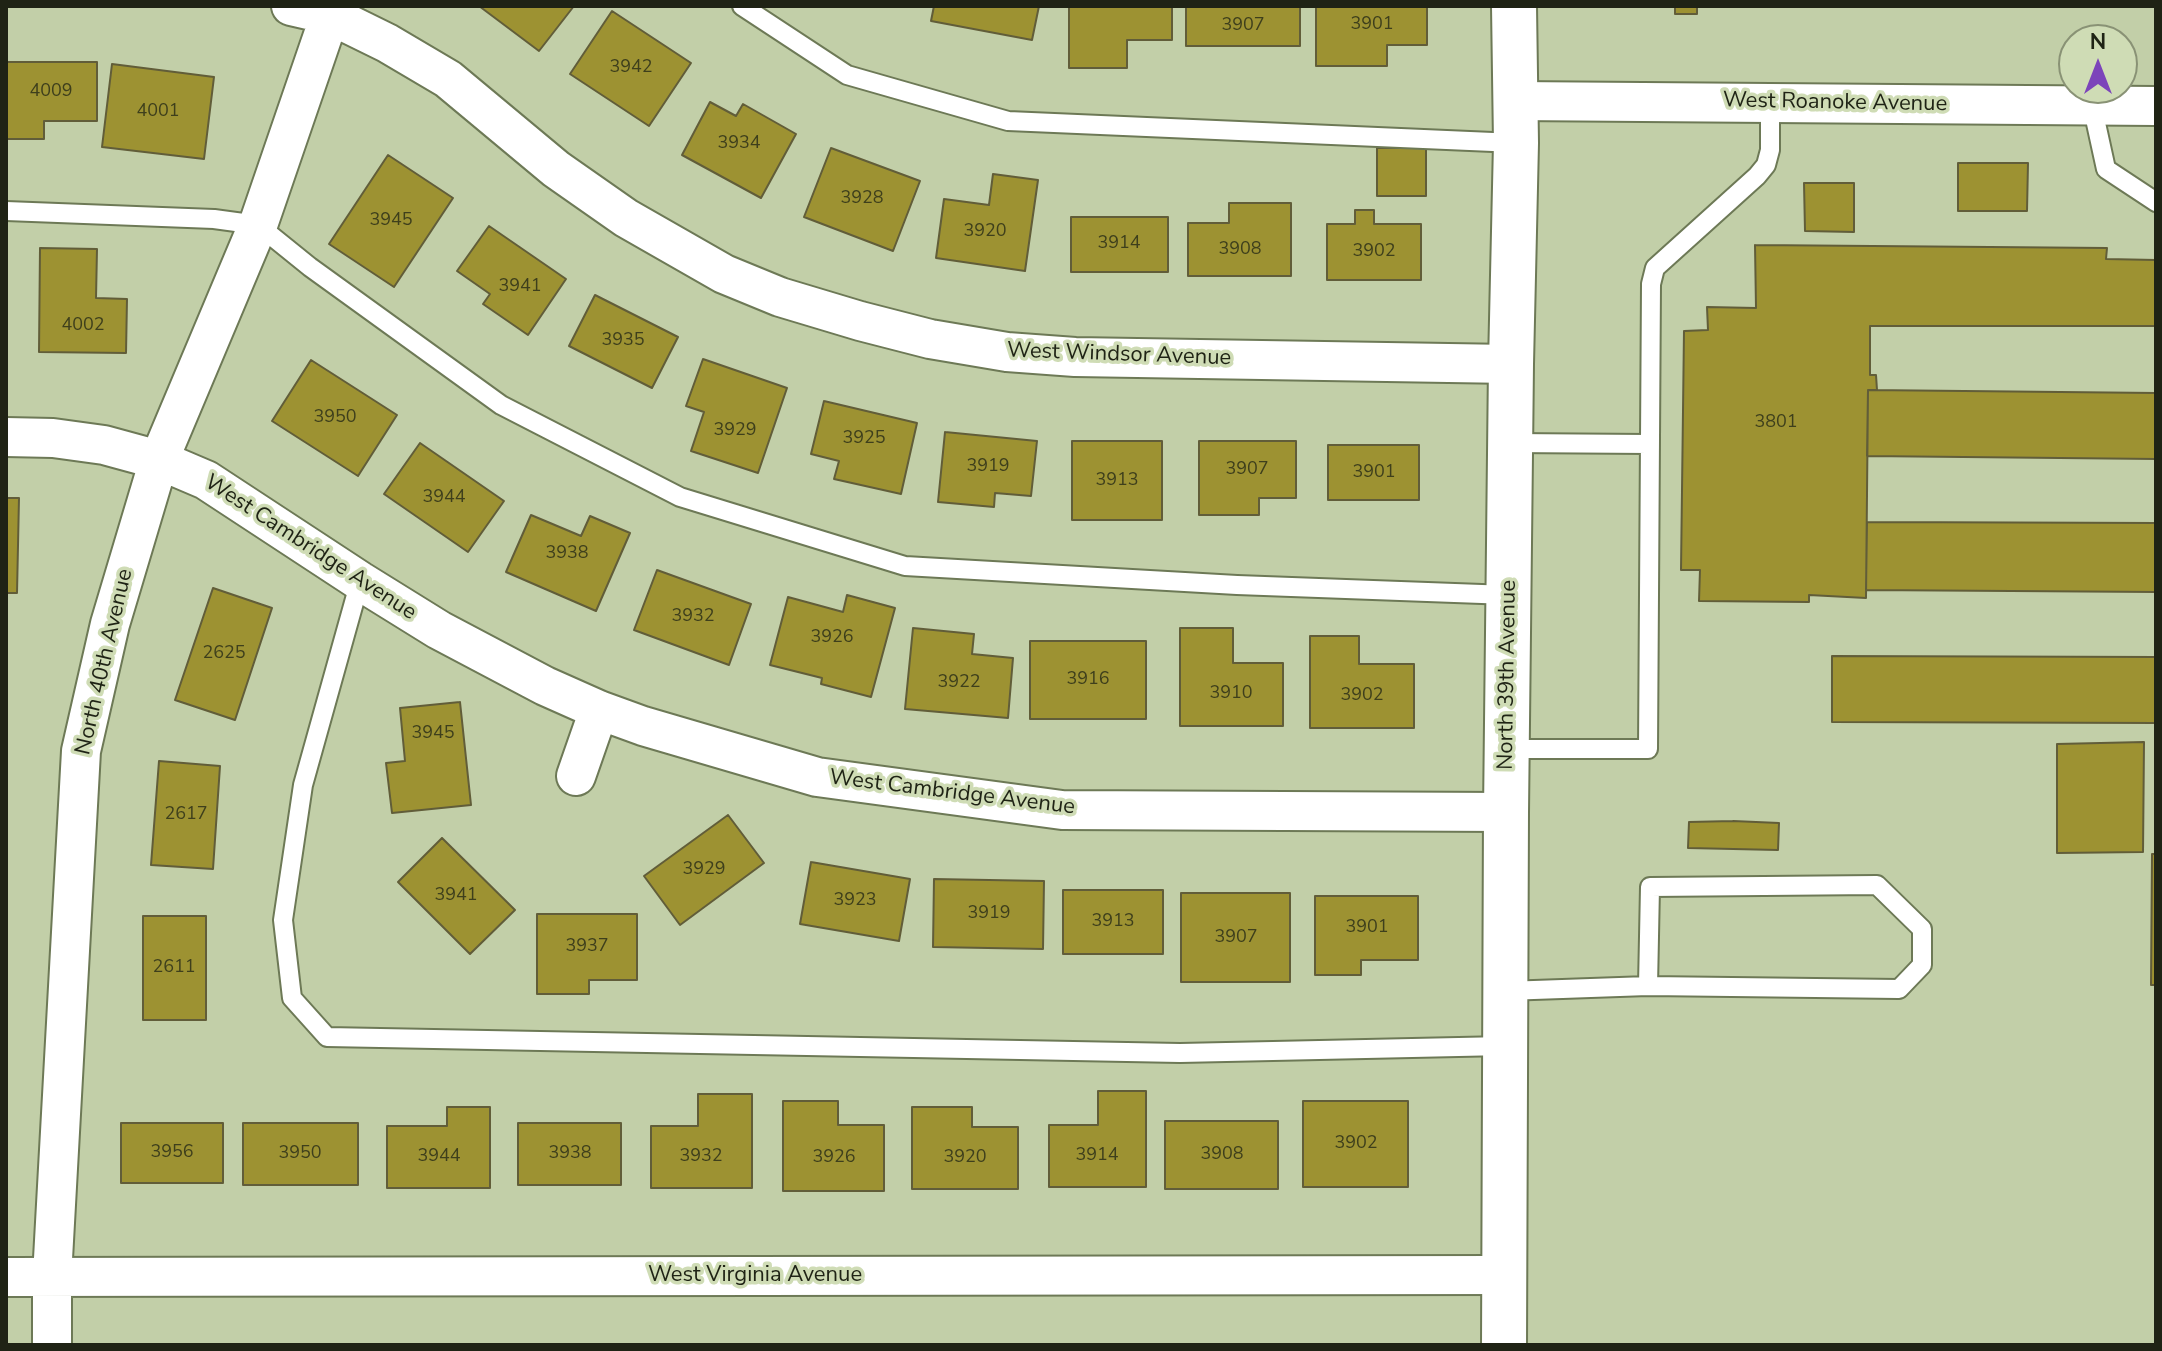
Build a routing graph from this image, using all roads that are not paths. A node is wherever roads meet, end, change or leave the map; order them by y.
1 (291, 6) edge
2 (742, 6) edge
3 (1514, 6) edge
4 (330, 15) junction
5 (1514, 101) junction
6 (1770, 102) junction
7 (2092, 105) junction
8 (2156, 106) edge
9 (1516, 143) junction
10 (2156, 202) edge
11 (6, 211) edge
12 (258, 225) junction
13 (1511, 364) junction
14 (6, 437) edge
15 (1510, 443) junction
16 (1649, 444) junction
17 (159, 460) junction
18 (360, 581) junction
19 (1509, 595) junction
20 (599, 710) junction
21 (1507, 749) junction
22 (576, 776) dead end
23 (1506, 812) junction
24 (1648, 986) junction
25 (1505, 991) junction
26 (1505, 1046) junction
27 (1503, 1275) junction
28 (6, 1277) edge
29 (52, 1277) junction
30 (52, 1345) edge
31 (1504, 1345) edge

1 - 4 street, West Windsor Avenue
2 - 9 lane
3 - 5 street, North 39th Avenue
4 - 12 street, North 40th Avenue
4 - 13 street, West Windsor Avenue
5 - 6 street, West Roanoke Avenue
5 - 9 street, North 39th Avenue
6 - 7 street, West Roanoke Avenue
6 - 16 lane
7 - 8 street, West Roanoke Avenue
7 - 10 lane
9 - 13 street, North 39th Avenue
11 - 12 lane
12 - 17 street, North 40th Avenue
12 - 19 lane
13 - 15 street, North 39th Avenue
14 - 17 street, West Cambridge Avenue
15 - 16 lane
15 - 19 street, North 39th Avenue
16 - 21 lane
17 - 18 street, West Cambridge Avenue
17 - 29 street, North 40th Avenue
18 - 20 street, West Cambridge Avenue
18 - 26 lane
19 - 21 street, North 39th Avenue
20 - 22 street
20 - 23 street, West Cambridge Avenue
21 - 23 street, North 39th Avenue
23 - 25 street, North 39th Avenue
24 - 24 lane
24 - 25 lane
25 - 26 street, North 39th Avenue
26 - 27 street, North 39th Avenue
27 - 29 street, West Virginia Avenue
27 - 31 street, North 39th Avenue
28 - 29 street, West Virginia Avenue
29 - 30 street, North 40th Avenue

